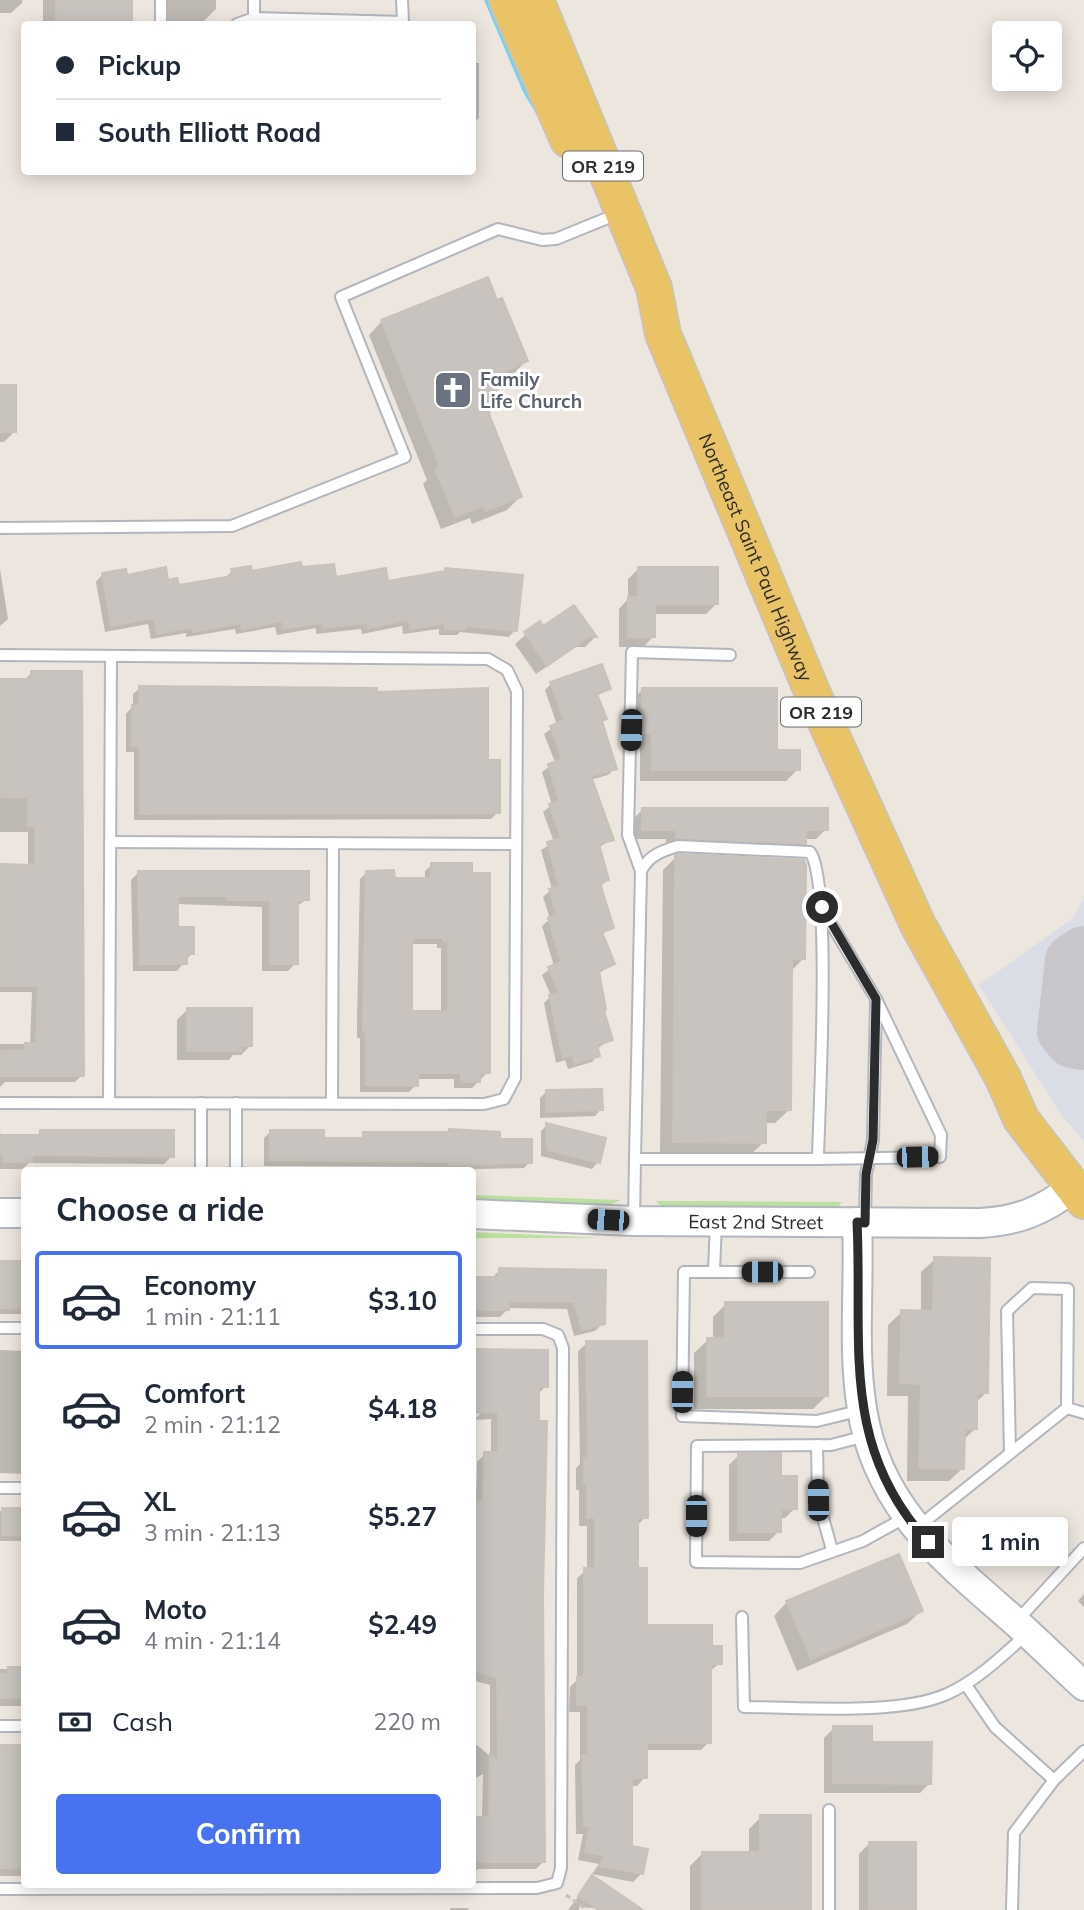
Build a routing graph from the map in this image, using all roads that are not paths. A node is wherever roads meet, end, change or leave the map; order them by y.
1 (161, 0) edge
2 (254, 0) edge
3 (402, 0) edge
4 (507, 0) edge
5 (536, 0) edge
6 (254, 18) junction
7 (161, 21) edge
8 (246, 21) edge
9 (366, 21) edge
10 (403, 21) edge
11 (606, 219) junction
12 (663, 334) junction
13 (0, 528) edge
14 (0, 655) edge
15 (730, 655) dead end
16 (111, 656) junction
17 (110, 842) junction
18 (333, 843) junction
19 (514, 844) junction
20 (641, 871) junction
21 (822, 907) junction
22 (876, 999) junction
23 (0, 1102) edge
24 (109, 1103) junction
25 (201, 1103) junction
26 (236, 1103) junction
27 (332, 1103) junction
28 (870, 1158) junction
29 (635, 1159) junction
30 (818, 1159) junction
31 (201, 1167) edge
32 (236, 1167) edge
33 (1080, 1186) edge
34 (0, 1213) edge
35 (21, 1213) edge
36 (476, 1214) edge
37 (634, 1221) junction
38 (716, 1222) junction
39 (861, 1222) junction
40 (714, 1271) junction
41 (809, 1272) dead end
42 (0, 1328) edge
43 (21, 1328) edge
44 (476, 1329) edge
45 (1067, 1408) junction
46 (1084, 1413) edge
47 (865, 1422) junction
48 (817, 1445) junction
49 (1010, 1453) junction
50 (0, 1488) edge
51 (21, 1488) edge
52 (911, 1523) junction
53 (1084, 1548) edge
54 (832, 1550) junction
55 (742, 1617) dead end
56 (1022, 1628) junction
57 (966, 1685) junction
58 (1084, 1686) edge
59 (0, 1726) edge
60 (21, 1726) edge
61 (1084, 1751) edge
62 (1054, 1780) junction
63 (829, 1810) dead end
64 (76, 1888) edge
65 (476, 1888) edge
66 (0, 1889) edge
67 (829, 1910) edge
68 (1013, 1910) edge

1 - 7 lane
2 - 6 lane
3 - 10 lane
4 - 11 main road, Northeast Saint Paul Highway / OR 219
5 - 12 main road, Northeast Saint Paul Highway / OR 219
6 - 8 lane
6 - 9 lane
11 - 12 main road, Northeast Saint Paul Highway / OR 219
11 - 13 lane
12 - 33 main road, Northeast Saint Paul Highway / OR 219
14 - 16 lane
15 - 20 lane
16 - 17 lane
16 - 19 lane
17 - 18 lane
17 - 24 lane
18 - 19 lane
18 - 27 lane
19 - 27 lane
20 - 21 lane
20 - 29 lane
21 - 22 lane
21 - 30 lane
22 - 28 lane
22 - 28 lane
23 - 24 lane
24 - 25 lane
25 - 26 lane
25 - 31 lane
26 - 27 lane
26 - 32 lane
28 - 30 lane
28 - 39 lane
29 - 30 lane
29 - 37 lane
33 - 39 street, East 2nd Street
34 - 35 street
36 - 37 street, East 2nd Street
37 - 38 street, East 2nd Street
38 - 39 street, East 2nd Street
38 - 40 lane
39 - 47 street
40 - 41 lane
40 - 47 lane
42 - 43 lane
44 - 65 lane
45 - 46 lane
45 - 49 lane
45 - 49 lane
47 - 48 lane
47 - 52 street
48 - 54 lane
48 - 54 lane
49 - 52 lane
50 - 51 lane
52 - 54 lane
52 - 56 street
53 - 56 lane
55 - 57 lane
56 - 57 lane
56 - 58 street
57 - 62 lane
59 - 60 lane
61 - 62 lane
62 - 68 lane
63 - 67 lane
64 - 66 lane

